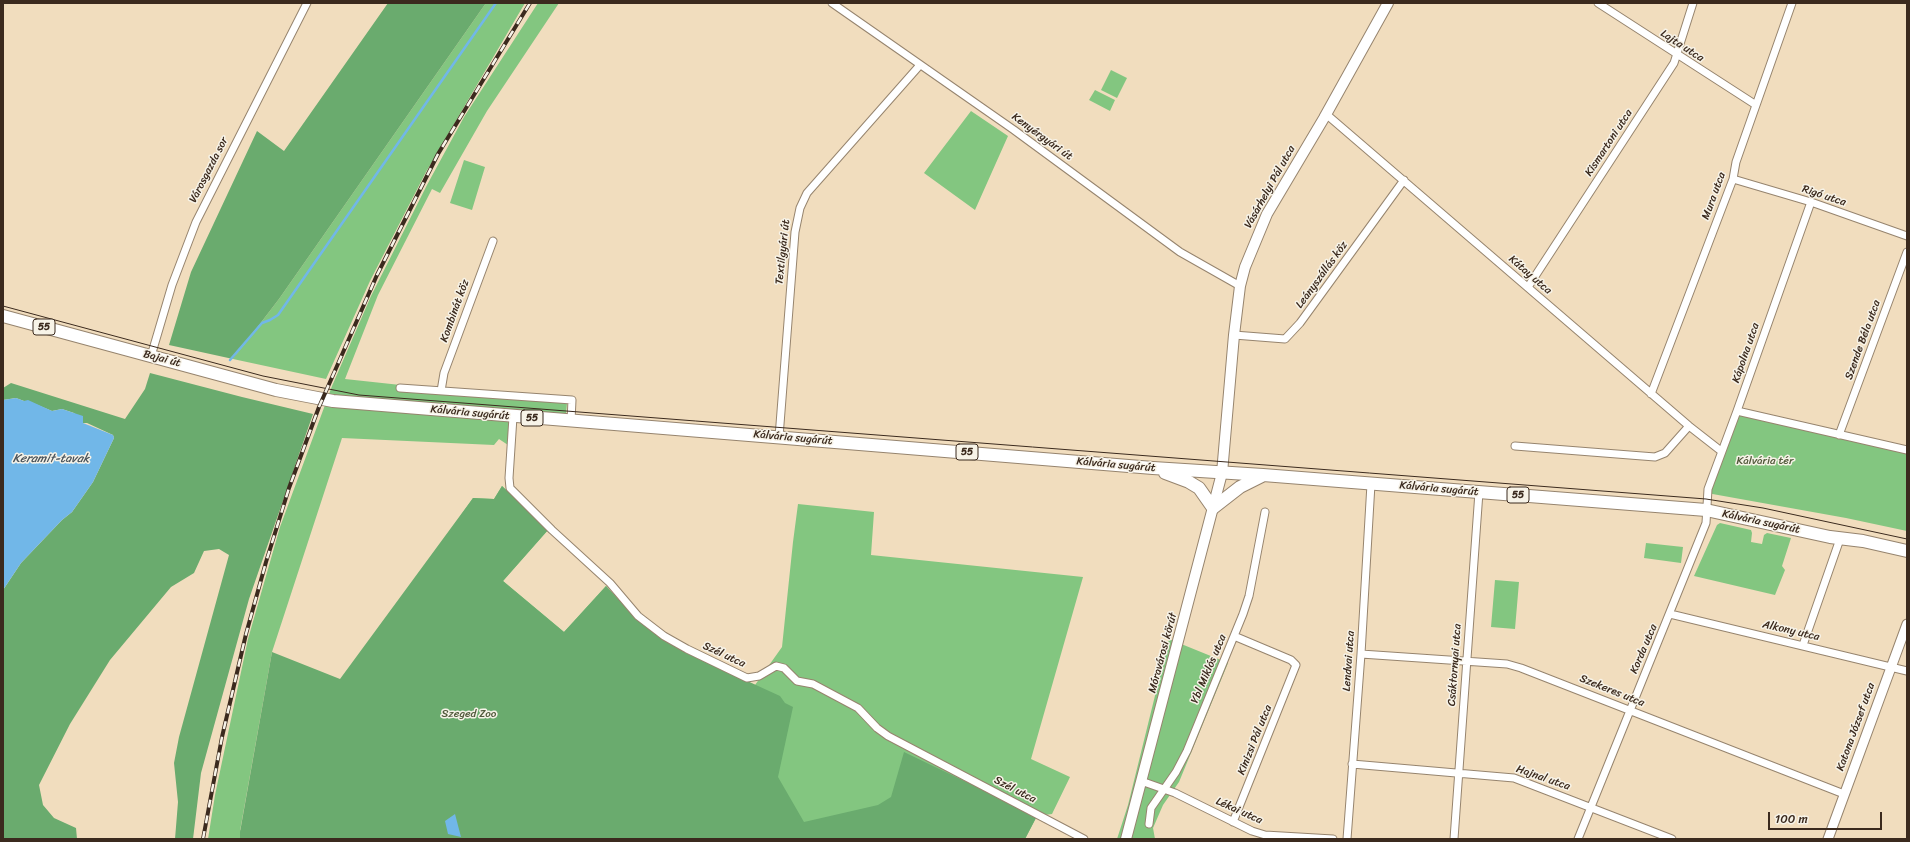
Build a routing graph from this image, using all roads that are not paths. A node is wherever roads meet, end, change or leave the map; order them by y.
1 (307, 3) edge
2 (832, 3) edge
3 (1388, 3) edge
4 (1693, 3) edge
5 (1792, 3) edge
6 (1601, 4) edge
7 (1678, 56) junction
8 (920, 65) junction
9 (1756, 105) junction
10 (1326, 114) junction
11 (1733, 179) junction
12 (1404, 180) junction
13 (1811, 202) junction
14 (1907, 236) edge
15 (493, 241) dead end
16 (1907, 252) edge
17 (1240, 286) junction
18 (1528, 287) junction
19 (3, 316) edge
20 (1234, 335) junction
21 (151, 356) junction
22 (400, 388) dead end
23 (441, 390) junction
24 (1651, 394) junction
25 (322, 400) joint
26 (1737, 411) junction
27 (513, 416) junction
28 (572, 421) junction
29 (1689, 426) junction
30 (1840, 435) junction
31 (779, 437) junction
32 (1515, 446) dead end
33 (1907, 450) edge
34 (1721, 451) junction
35 (1153, 468) junction
36 (1222, 473) junction
37 (1263, 475) junction
38 (1371, 484) junction
39 (1479, 492) junction
40 (1213, 508) junction
41 (1706, 510) junction
42 (1265, 512) dead end
43 (1840, 538) junction
44 (1907, 551) edge
45 (1670, 614) junction
46 (1907, 624) edge
47 (1234, 636) junction
48 (1803, 645) junction
49 (1361, 654) junction
50 (1466, 662) junction
51 (1891, 666) junction
52 (1907, 671) edge
53 (1630, 710) junction
54 (1352, 764) junction
55 (1459, 772) junction
56 (1141, 781) junction
57 (1165, 789) junction
58 (1844, 794) junction
59 (1591, 807) junction
60 (1233, 822) junction
61 (1149, 824) dead end
62 (1084, 839) edge
63 (1126, 839) edge
64 (1333, 839) edge
65 (1347, 839) edge
66 (1454, 839) edge
67 (1578, 839) edge
68 (1672, 839) edge
69 (1828, 839) edge

1 - 21 street, Városgazda sor
2 - 8 street, Kenyérgyári út
3 - 10 main road, Vásárhelyi Pál utca
4 - 7 street, Kismartoni utca
5 - 9 street, Mura utca
6 - 7 street, Lajta utca
7 - 9 street, Lajta utca
7 - 18 street, Kismartoni utca
8 - 17 street, Kenyérgyári út
8 - 31 street, Textilgyári út
9 - 11 street, Mura utca
10 - 12 street, Kátay utca
10 - 17 main road, Vásárhelyi Pál utca
11 - 13 street, Rigó utca
11 - 24 street, Mura utca
12 - 18 street, Kátay utca
12 - 20 street, Leányszállás köz
13 - 14 street, Rigó utca
13 - 26 street, Kápolna utca
15 - 23 street, Kombinát köz
16 - 30 street, Szende Béla utca
17 - 20 main road, Vásárhelyi Pál utca
18 - 24 street, Kátay utca
19 - 21 main road, Bajai út / 55
20 - 36 main road, Vásárhelyi Pál utca
21 - 25 main road, Bajai út / 55
22 - 23 street, Kálvária sugárút
23 - 28 street, Kálvária sugárút
24 - 29 street, Kátay utca
25 - 27 main road, Kálvária sugárút / 55
26 - 30 street
26 - 34 street, Kápolna utca
27 - 28 main road, Kálvária sugárút / 55
27 - 62 street, Szél utca
28 - 31 main road, Kálvária sugárút / 55
29 - 32 street
29 - 34 street, Kátay utca
30 - 33 street
31 - 35 main road, Kálvária sugárút / 55
34 - 41 street, Kápolna utca
35 - 36 main road, Kálvária sugárút / 55
35 - 40 main road
36 - 37 main road, Kálvária sugárút / 55
36 - 40 main road, Móravárosi körút
37 - 38 main road, Kálvária sugárút / 55
37 - 40 main road
38 - 39 main road, Kálvária sugárút / 55
38 - 49 street, Lendvai utca
39 - 41 main road, Kálvária sugárút / 55
39 - 50 street, Csáktornyai utca
40 - 56 main road, Móravárosi körút
41 - 43 main road, Kálvária sugárút / 55
41 - 45 street, Korda utca
42 - 47 street, Ybl Miklós utca
43 - 44 main road, Kálvária sugárút / 55
43 - 48 street
45 - 48 street, Alkony utca
45 - 53 street, Korda utca
46 - 51 street, Katona József utca
47 - 57 street, Ybl Miklós utca
47 - 60 street, Kinizsi Pál utca
48 - 51 street, Alkony utca
49 - 50 street, Szekeres utca
49 - 54 street, Lendvai utca
50 - 53 street, Szekeres utca
50 - 55 street, Csáktornyai utca
51 - 52 street, Alkony utca
51 - 58 street, Katona József utca
53 - 58 street, Szekeres utca
53 - 59 street, Korda utca
54 - 55 street, Hajnal utca
54 - 65 street, Lendvai utca
55 - 59 street, Hajnal utca
55 - 66 street, Csáktornyai utca
56 - 57 street, Lékai utca
56 - 63 main road, Móravárosi körút
57 - 60 street, Lékai utca
57 - 61 street, Ybl Miklós utca
58 - 69 street, Katona József utca
59 - 67 street, Korda utca
59 - 68 street, Hajnal utca
60 - 64 street, Lékai utca

